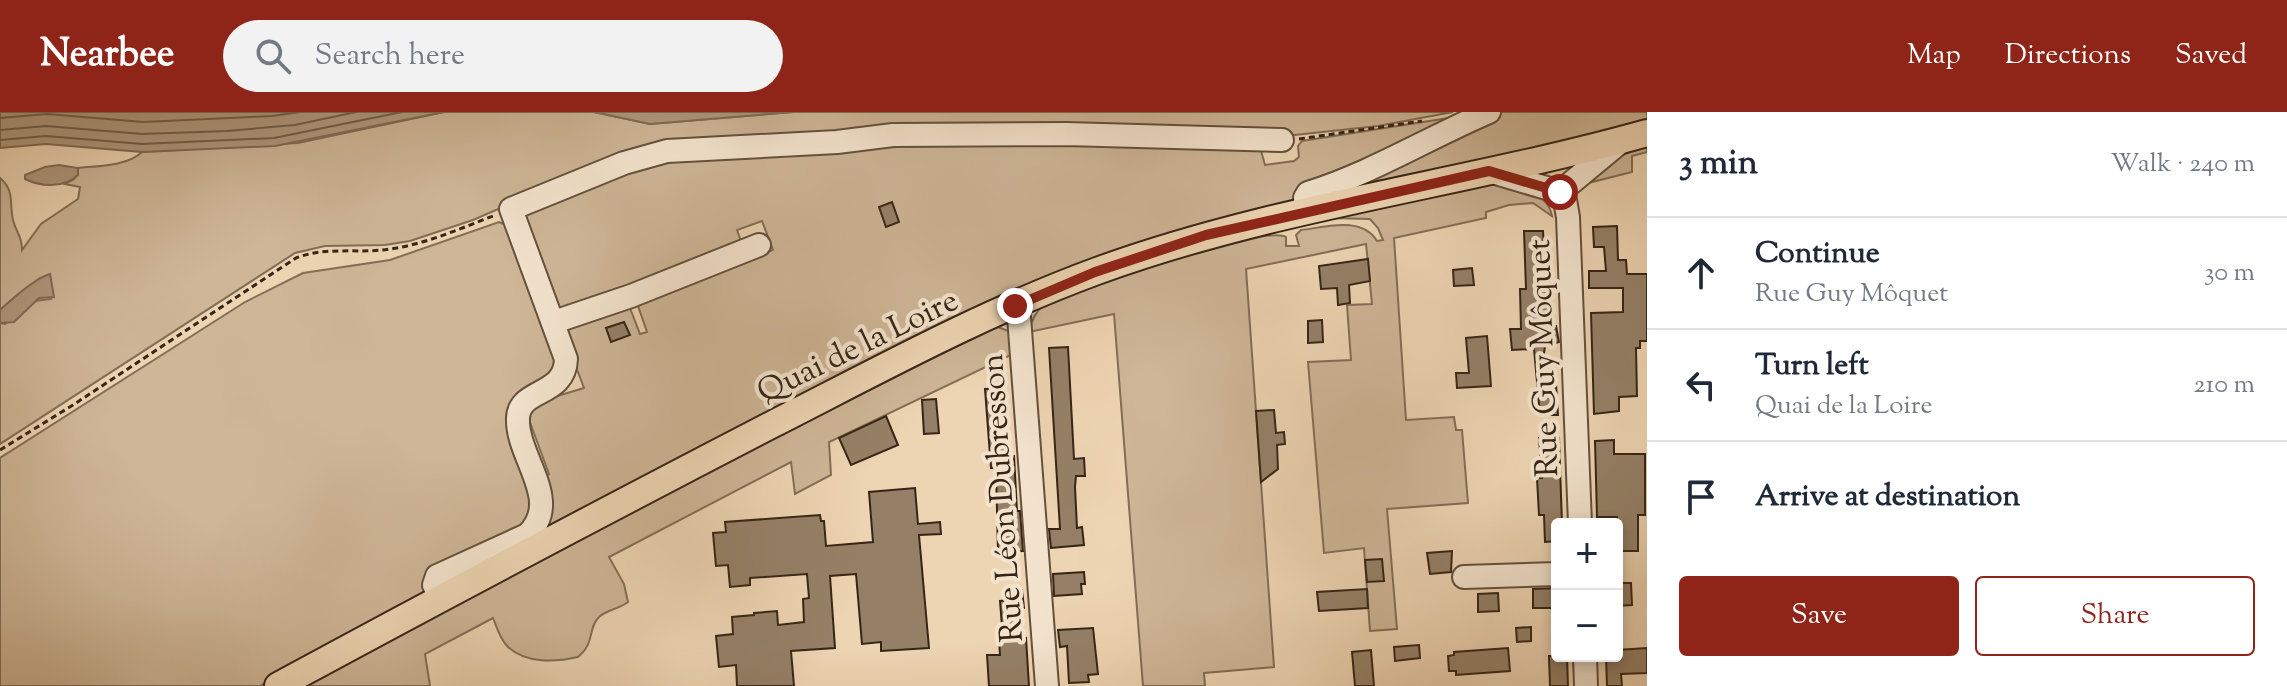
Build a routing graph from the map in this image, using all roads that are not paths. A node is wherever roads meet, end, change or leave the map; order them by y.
1 (1489, 112) edge
2 (1636, 136) edge
3 (1282, 140) road end
4 (1489, 171) junction
5 (1560, 192) junction
6 (1306, 211) junction
7 (759, 245) dead end
8 (1015, 306) junction
9 (554, 322) junction
10 (1580, 518) edge
11 (1551, 574) edge
12 (1464, 577) dead end
13 (441, 598) junction
14 (1585, 662) edge
15 (278, 686) edge
16 (1047, 686) edge
17 (1586, 686) edge

1 - 6 street
2 - 4 main road, Quai de la Loire
2 - 5 street, Rue Guy Môquet
3 - 9 street
4 - 5 street, Rue Guy Môquet
4 - 6 main road, Quai de la Loire
5 - 10 street, Rue Guy Môquet
6 - 8 main road, Quai de la Loire
7 - 9 street
8 - 13 main road, Quai de la Loire
8 - 16 street, Rue Léon Dubresson
9 - 13 street
11 - 12 street
13 - 15 main road, Quai de la Loire
14 - 17 street

